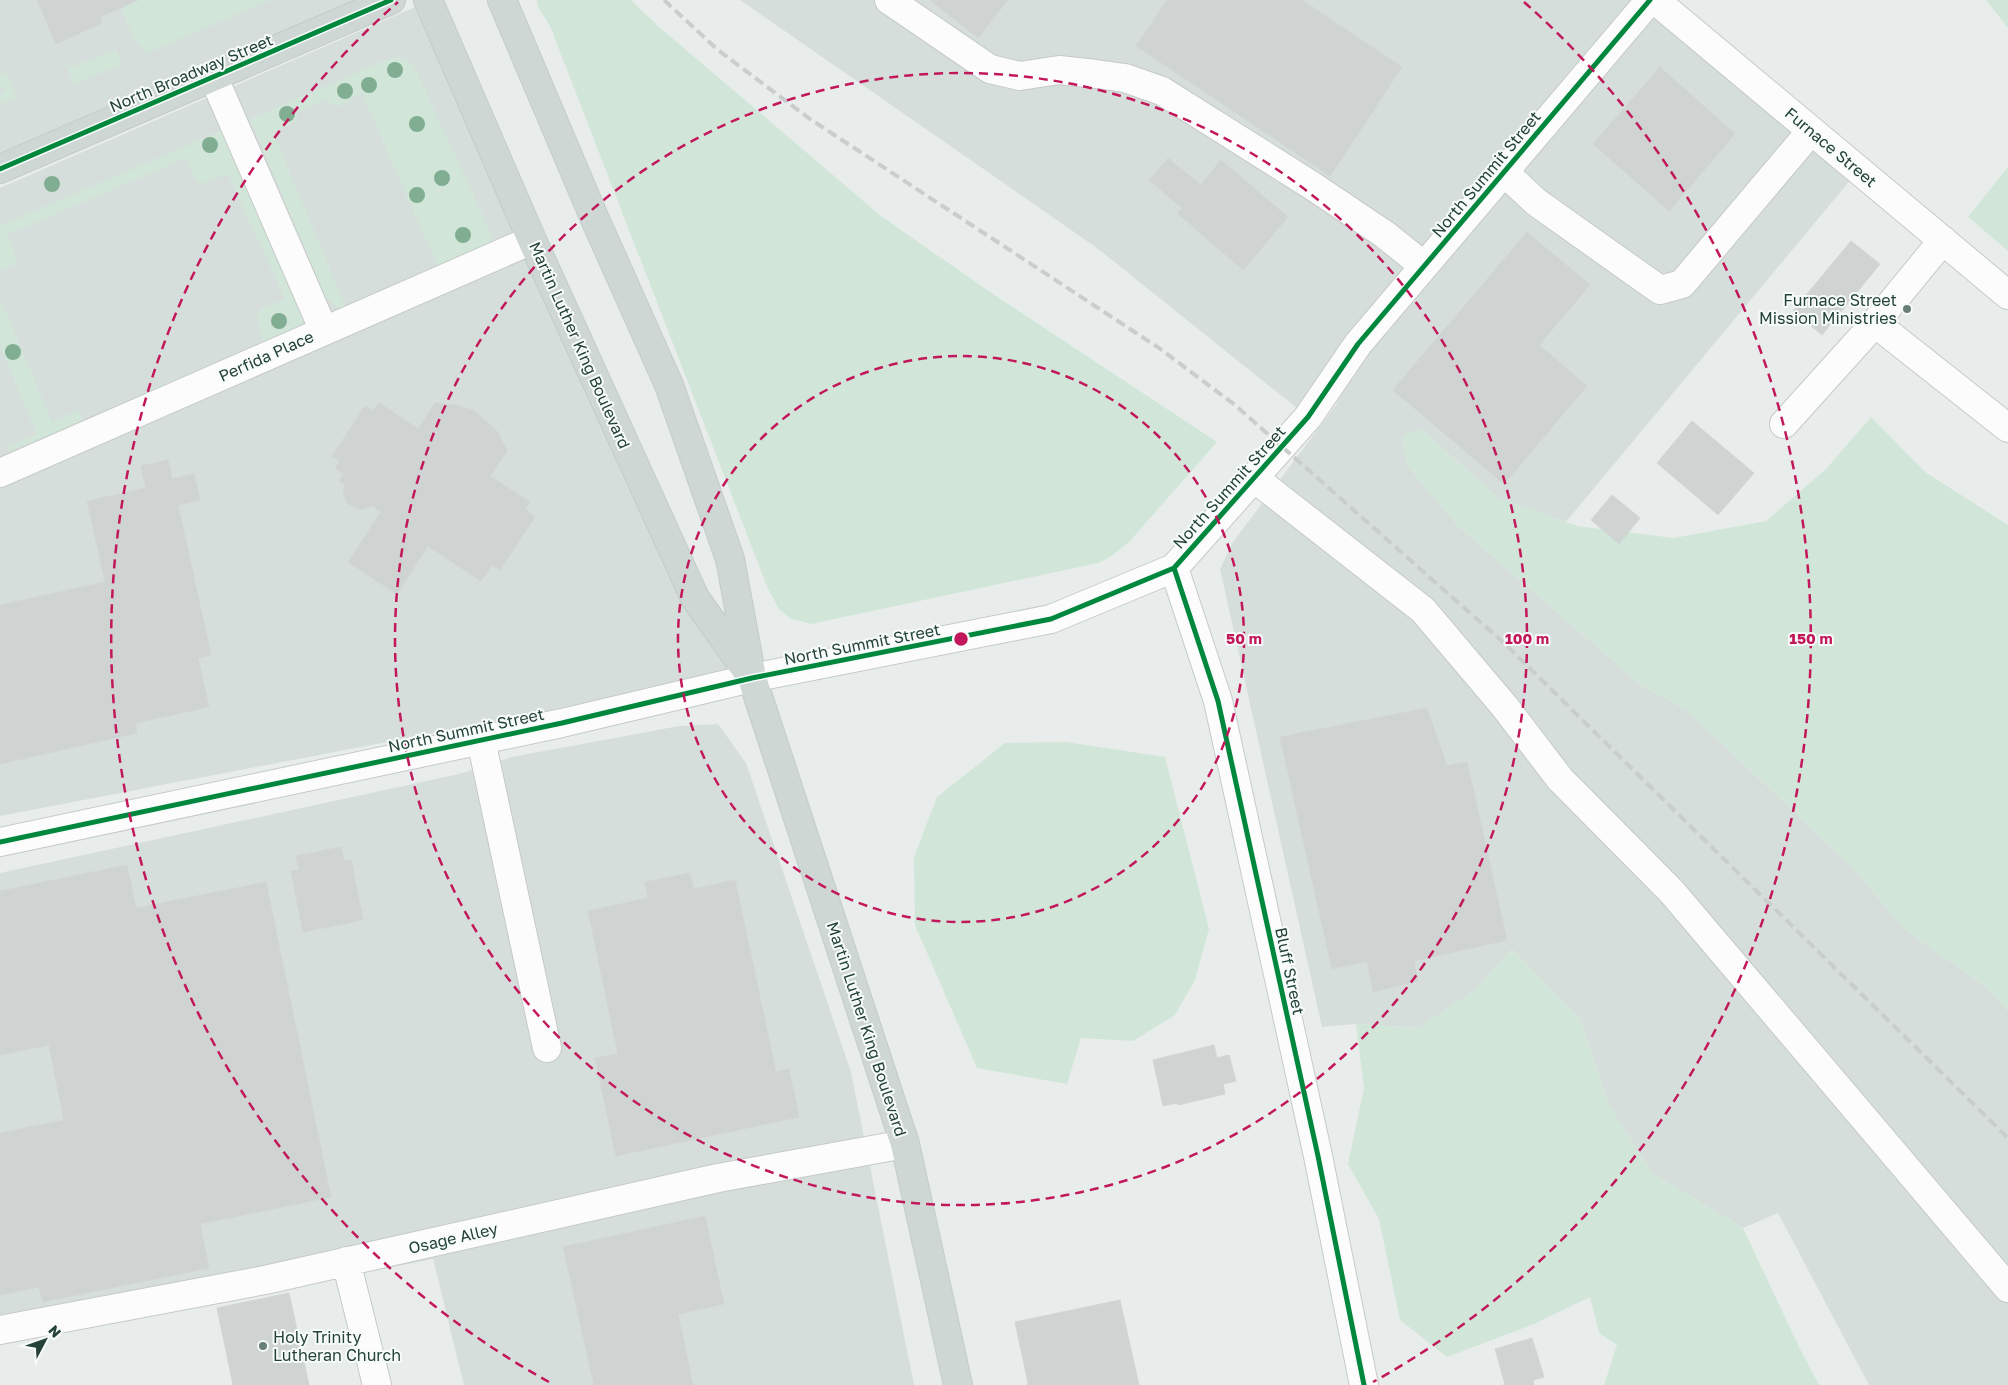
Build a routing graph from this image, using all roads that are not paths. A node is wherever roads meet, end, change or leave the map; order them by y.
1 (391, 0) edge
2 (428, 0) edge
3 (502, 0) edge
4 (889, 0) edge
5 (1650, 0) edge
6 (1654, 0) edge
7 (213, 76) junction
8 (1812, 130) junction
9 (0, 169) edge
10 (1504, 172) junction
11 (532, 240) junction
12 (1943, 240) junction
13 (1424, 266) junction
14 (2008, 295) edge
15 (1875, 323) junction
16 (324, 331) junction
17 (1784, 424) dead end
18 (2008, 428) edge
19 (0, 473) edge
20 (1254, 478) junction
21 (1174, 568) junction
22 (752, 678) junction
23 (481, 740) junction
24 (0, 842) edge
25 (547, 1048) dead end
26 (905, 1144) junction
27 (346, 1262) junction
28 (2008, 1288) edge
29 (0, 1330) edge
30 (377, 1385) edge
31 (957, 1385) edge
32 (1364, 1385) edge

1 - 7 main road, North Broadway Street
2 - 11 main road, Martin Luther King Boulevard
3 - 22 main road, Martin Luther King Boulevard
4 - 13 street
5 - 10 street, North Summit Street
6 - 8 street, Furnace Street
7 - 9 main road, North Broadway Street
7 - 16 street
8 - 10 street
8 - 12 street, Furnace Street
10 - 13 street, North Summit Street
11 - 16 street, Perfida Place
11 - 22 main road, Martin Luther King Boulevard
12 - 14 street, Furnace Street
12 - 15 street
13 - 20 street, North Summit Street
15 - 17 street
15 - 18 street
16 - 19 street, Perfida Place
20 - 21 street, North Summit Street
20 - 28 street
21 - 22 street, North Summit Street
21 - 32 street, Bluff Street
22 - 23 street, North Summit Street
22 - 26 main road, Martin Luther King Boulevard
23 - 24 street, North Summit Street
23 - 25 street
26 - 27 street, Osage Alley
26 - 31 main road, Martin Luther King Boulevard
27 - 29 street, Osage Alley
27 - 30 street

